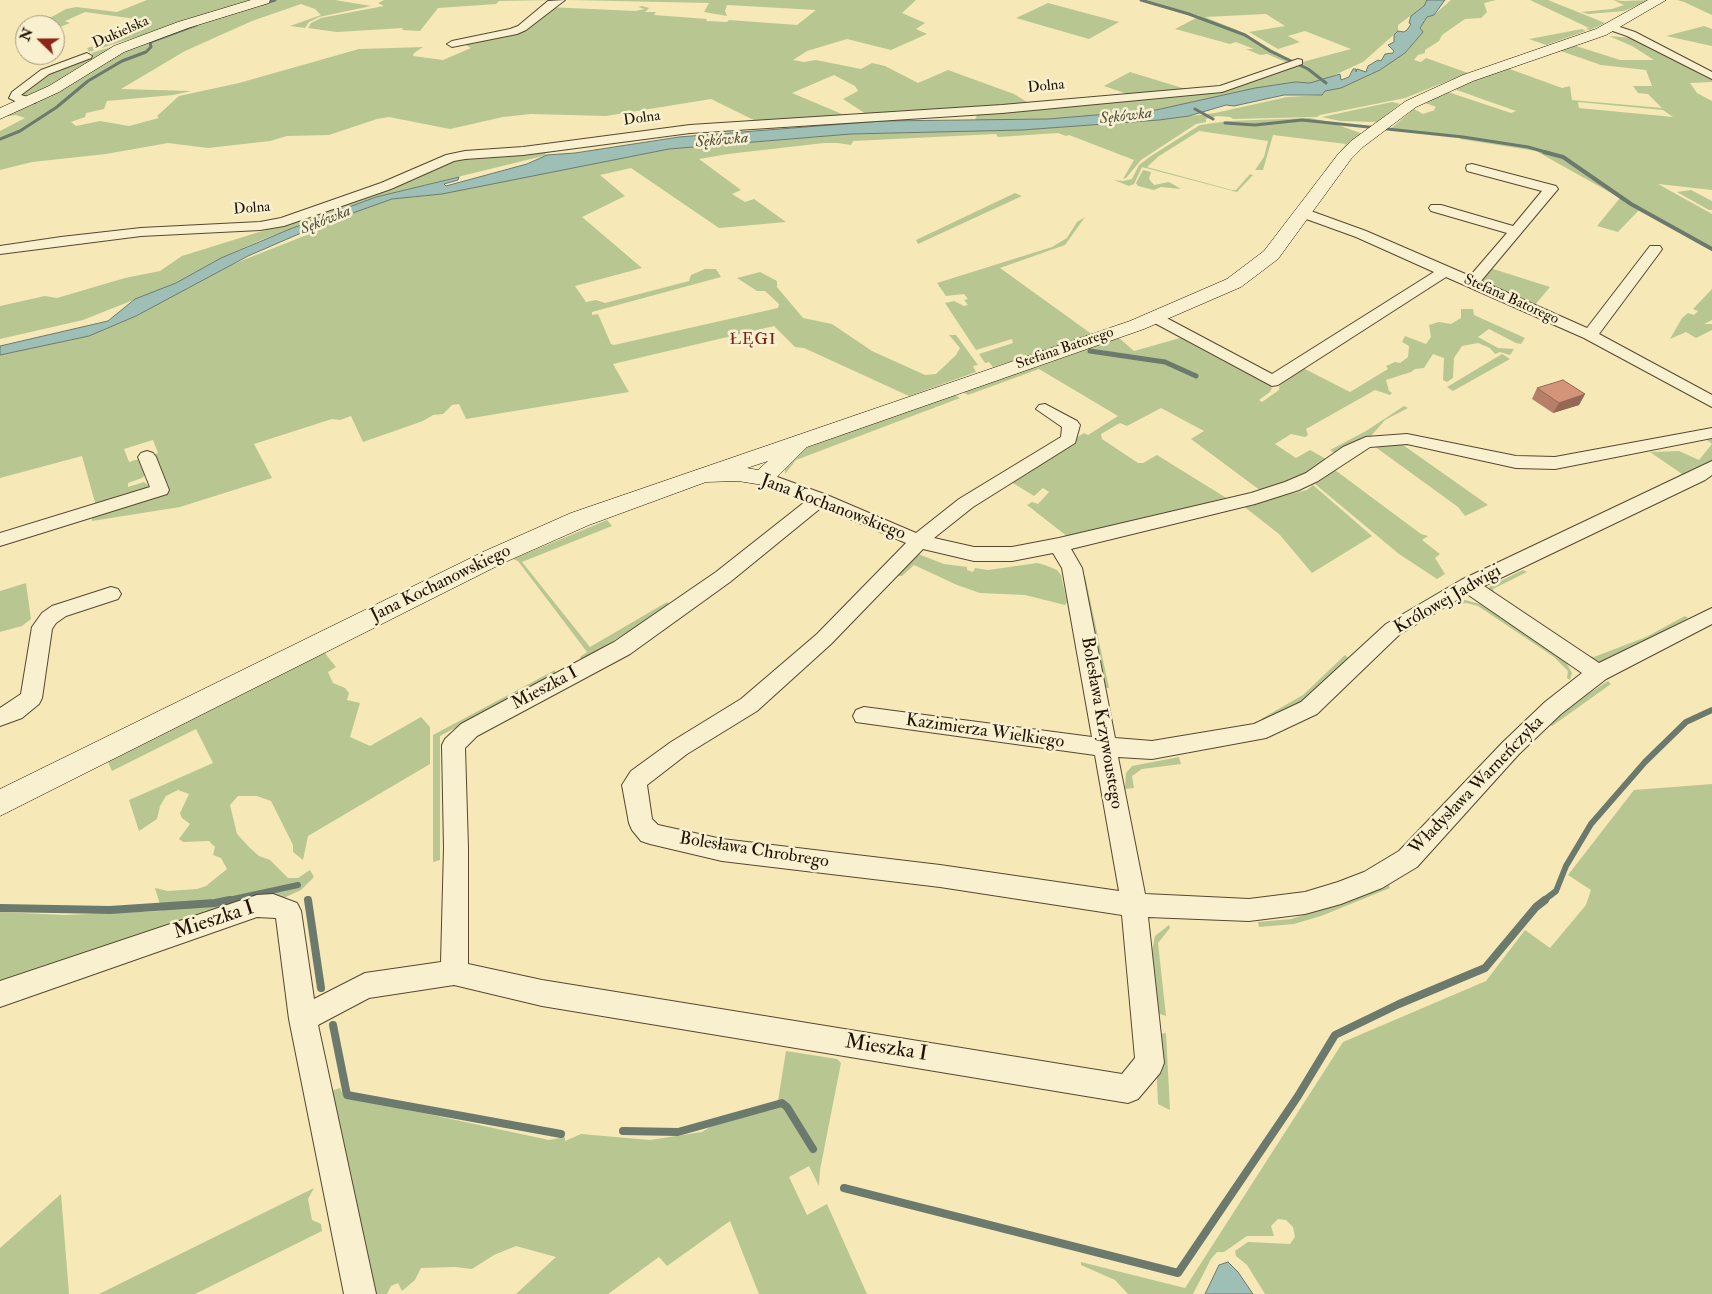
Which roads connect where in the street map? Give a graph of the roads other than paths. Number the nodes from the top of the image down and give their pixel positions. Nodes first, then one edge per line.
1 (264, 0) edge
2 (560, 0) edge
3 (1660, 0) edge
4 (1611, 27) junction
5 (452, 44) dead end
6 (87, 56) dead end
7 (1298, 62) dead end
8 (1712, 76) edge
9 (31, 101) junction
10 (0, 114) edge
11 (1472, 168) dead end
12 (1436, 208) dead end
13 (1303, 214) junction
14 (1515, 231) junction
15 (1655, 249) dead end
16 (0, 250) edge
17 (1445, 271) junction
18 (1472, 283) junction
19 (1154, 317) junction
20 (1590, 335) junction
21 (1712, 402) edge
22 (1045, 409) dead end
23 (1712, 433) edge
24 (147, 457) dead end
25 (751, 471) junction
26 (1708, 476) edge
27 (820, 499) junction
28 (0, 540) edge
29 (918, 541) junction
30 (1059, 545) junction
31 (1468, 585) junction
32 (111, 594) dead end
33 (1712, 615) edge
34 (1598, 673) junction
35 (864, 716) dead end
36 (0, 717) edge
37 (1106, 748) junction
38 (0, 803) edge
39 (1134, 905) junction
40 (454, 973) junction
41 (0, 994) edge
42 (303, 1019) junction
43 (360, 1294) edge

1 - 9 street, Dukielska
2 - 5 street
3 - 4 street
4 - 8 street
4 - 13 street, Stefana Batorego
6 - 9 street
7 - 16 street, Dolna
9 - 10 street, Dukielska
11 - 14 street
12 - 14 street
13 - 17 street, Stefana Batorego
13 - 19 street, Stefana Batorego
14 - 18 street
15 - 20 street
17 - 18 street, Stefana Batorego
17 - 19 street
18 - 20 street, Stefana Batorego
19 - 25 street, Stefana Batorego
20 - 21 street, Stefana Batorego
22 - 29 street
23 - 30 street, Jana Kochanowskiego
24 - 28 street
25 - 27 street, Jana Kochanowskiego
25 - 38 street, Jana Kochanowskiego
26 - 31 street, Królowej Jadwigi
27 - 29 street, Jana Kochanowskiego
27 - 40 street, Mieszka I
29 - 30 street, Jana Kochanowskiego
29 - 39 street, Bolesława Chrobrego
30 - 37 street, Bolesława Krzywoustego
31 - 34 street
31 - 37 street, Królowej Jadwigi
32 - 36 street
33 - 34 street, Władysława Warneńczyka
34 - 39 street, Władysława Warneńczyka
35 - 37 street, Kazimierza Wielkiego
37 - 39 street, Bolesława Krzywoustego
39 - 40 street, Mieszka I
40 - 42 street, Mieszka I
41 - 42 street, Mieszka I
42 - 43 street

